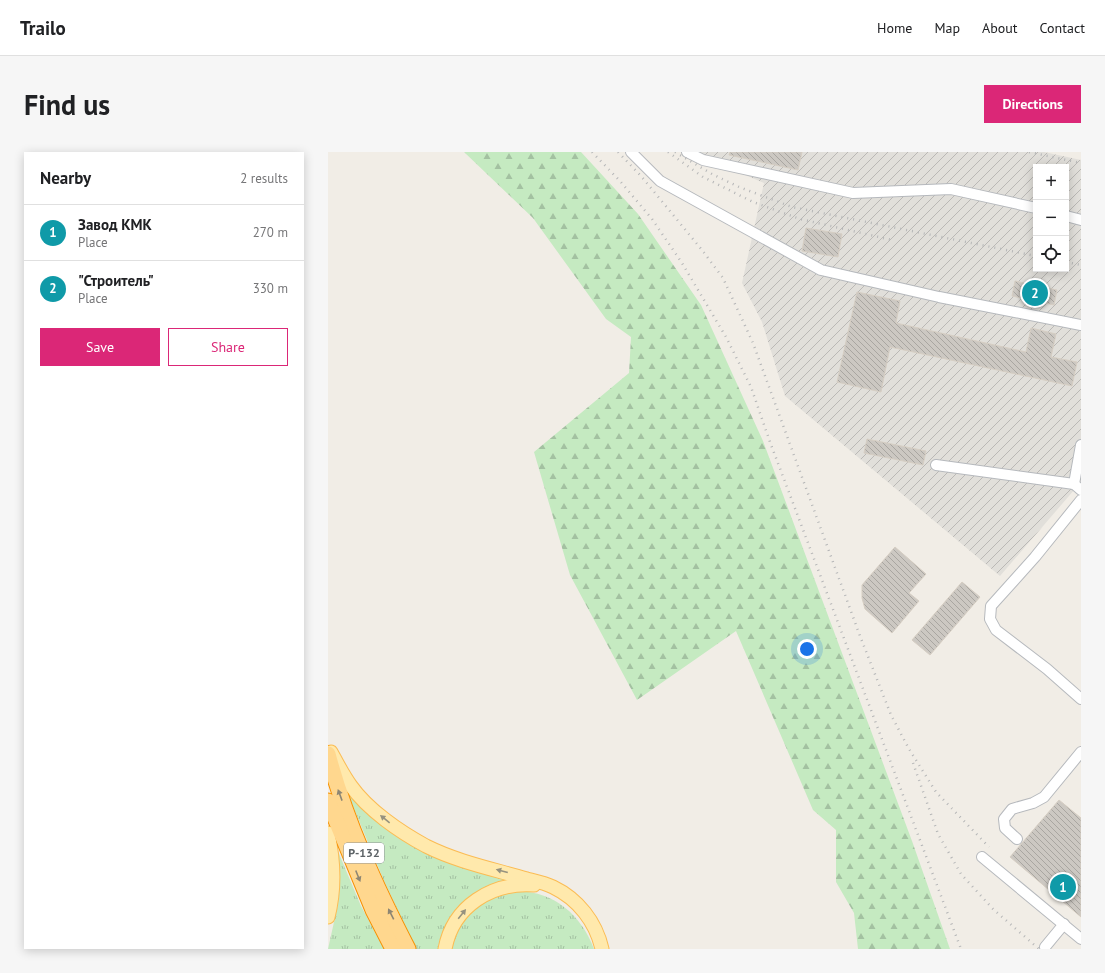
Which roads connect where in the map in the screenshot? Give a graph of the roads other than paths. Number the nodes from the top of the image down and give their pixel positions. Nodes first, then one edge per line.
1 (631, 152) edge
2 (686, 152) edge
3 (1033, 207) edge
4 (1069, 217) edge
5 (1081, 220) edge
6 (1081, 325) edge
7 (1081, 445) edge
8 (936, 465) dead end
9 (1077, 487) edge
10 (1081, 500) edge
11 (1081, 699) edge
12 (328, 747) edge
13 (1081, 752) edge
14 (328, 754) edge
15 (328, 800) edge
16 (328, 833) edge
17 (1017, 839) dead end
18 (982, 857) dead end
19 (553, 887) junction
20 (328, 917) edge
21 (1064, 924) junction
22 (1081, 939) edge
23 (1045, 947) dead end
24 (392, 949) edge
25 (408, 949) edge
26 (445, 949) edge
27 (602, 949) edge

1 - 6 street
2 - 3 street
4 - 5 street
7 - 9 street
8 - 9 street
10 - 11 street
19 -> 12 main road
13 - 17 street
25 -> 14 highway, Р-132
15 -> 24 highway, Р-132
16 - 20 main road
18 - 21 street
26 -> 19 main road
19 - 27 main road
21 - 22 street
21 - 23 street

